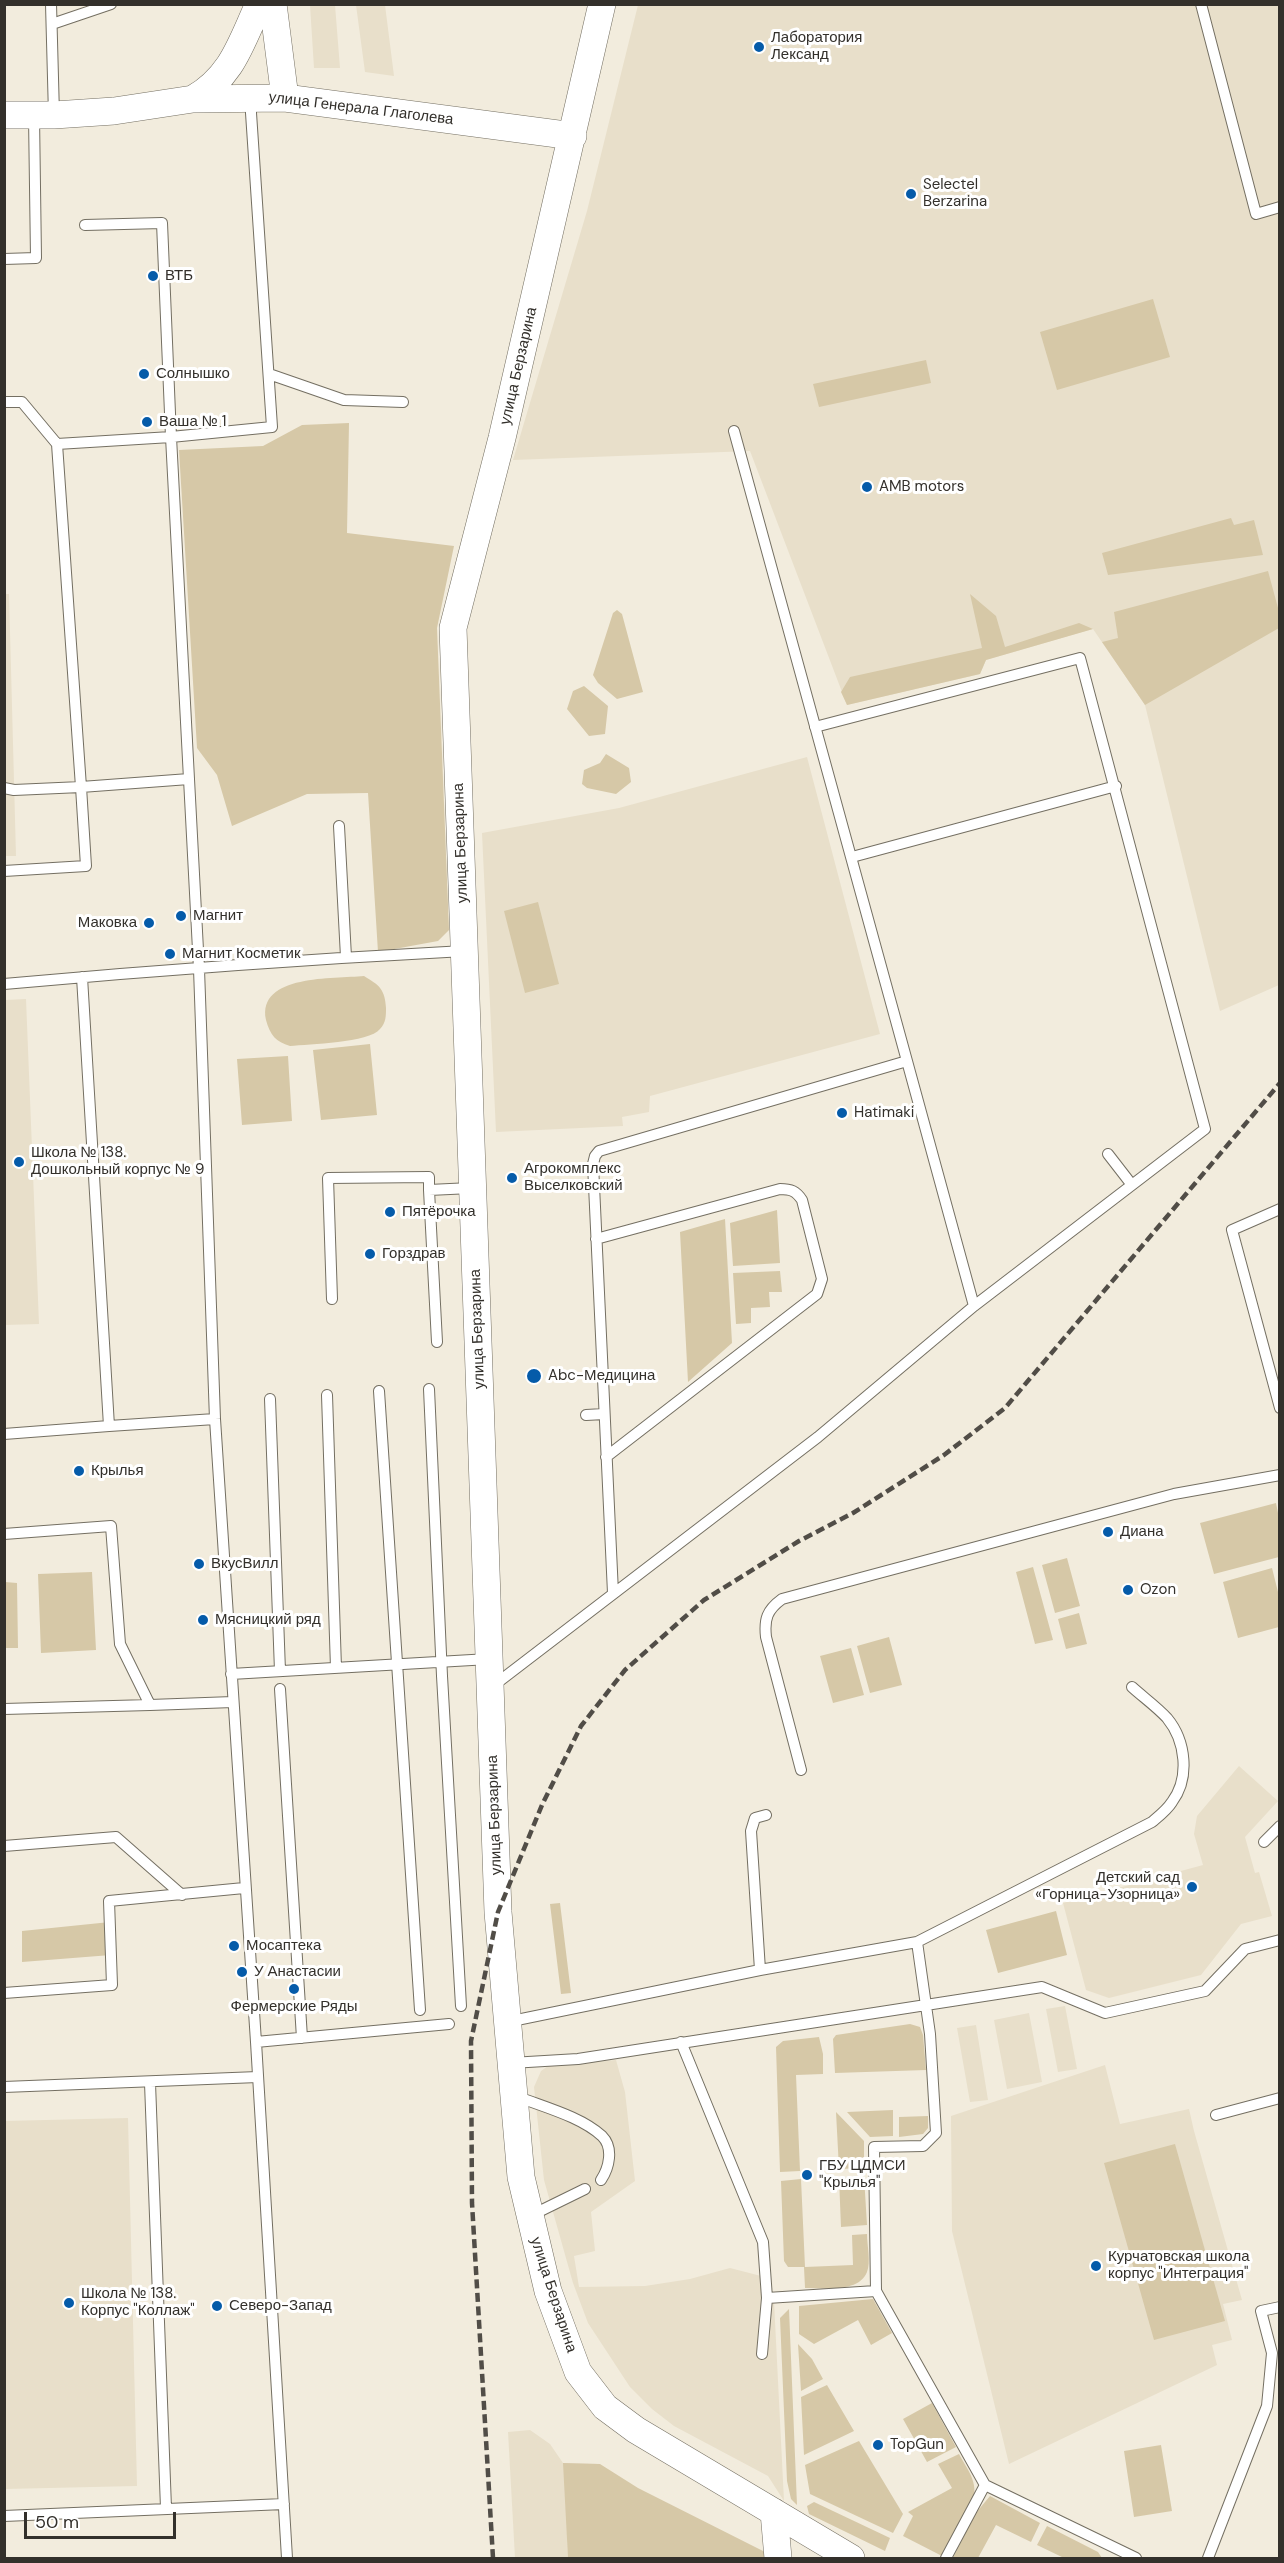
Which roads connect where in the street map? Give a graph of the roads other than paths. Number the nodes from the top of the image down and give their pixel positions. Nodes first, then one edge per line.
1 (51, 4) edge
2 (111, 4) edge
3 (259, 4) edge
4 (273, 4) edge
5 (602, 4) edge
6 (1201, 4) edge
7 (52, 24) junction
8 (250, 97) junction
9 (285, 98) junction
10 (193, 99) junction
11 (4, 115) edge
12 (44, 115) junction
13 (573, 136) junction
14 (1280, 207) edge
15 (85, 225) dead end
16 (4, 259) edge
17 (269, 374) junction
18 (4, 402) edge
19 (403, 402) dead end
20 (734, 431) dead end
21 (171, 437) junction
22 (57, 444) junction
23 (815, 727) junction
24 (189, 779) junction
25 (1116, 786) junction
26 (81, 787) junction
27 (4, 788) edge
28 (339, 826) dead end
29 (852, 857) junction
30 (4, 871) edge
31 (464, 951) junction
32 (346, 957) junction
33 (199, 969) junction
34 (82, 977) junction
35 (4, 984) edge
36 (907, 1061) junction
37 (1108, 1154) dead end
38 (1132, 1185) junction
39 (473, 1188) junction
40 (429, 1190) junction
41 (1280, 1209) edge
42 (596, 1239) junction
43 (332, 1299) dead end
44 (974, 1306) junction
45 (437, 1342) dead end
46 (429, 1389) dead end
47 (379, 1391) dead end
48 (327, 1395) dead end
49 (270, 1399) dead end
50 (1280, 1408) edge
51 (604, 1414) junction
52 (586, 1415) dead end
53 (215, 1419) junction
54 (109, 1426) junction
55 (4, 1434) edge
56 (606, 1457) junction
57 (1280, 1475) edge
58 (4, 1534) edge
59 (613, 1593) junction
60 (489, 1659) junction
61 (441, 1662) junction
62 (397, 1665) junction
63 (336, 1668) junction
64 (280, 1671) junction
65 (231, 1674) junction
66 (1132, 1687) dead end
67 (490, 1688) junction
68 (280, 1689) dead end
69 (233, 1702) junction
70 (150, 1705) junction
71 (4, 1709) edge
72 (801, 1770) dead end
73 (766, 1815) dead end
74 (1280, 1826) edge
75 (1264, 1842) dead end
76 (4, 1845) edge
77 (244, 1888) junction
78 (182, 1895) junction
79 (1280, 1940) edge
80 (917, 1942) junction
81 (760, 1970) junction
82 (4, 1993) edge
83 (926, 2003) junction
84 (461, 2006) dead end
85 (420, 2010) dead end
86 (507, 2022) junction
87 (449, 2024) dead end
88 (302, 2038) junction
89 (256, 2042) junction
90 (681, 2042) junction
91 (510, 2063) junction
92 (258, 2077) junction
93 (150, 2083) junction
94 (4, 2086) edge
95 (513, 2095) junction
96 (1280, 2098) edge
97 (1216, 2115) dead end
98 (601, 2180) dead end
99 (585, 2189) dead end
100 (528, 2216) junction
101 (876, 2291) junction
102 (767, 2298) junction
103 (1280, 2307) edge
104 (762, 2354) dead end
105 (985, 2485) junction
106 (284, 2504) junction
107 (166, 2508) junction
108 (774, 2512) junction
109 (4, 2516) edge
110 (287, 2559) edge
111 (778, 2559) edge
112 (851, 2559) edge
113 (946, 2559) edge
114 (1136, 2559) edge
115 (1208, 2559) edge

1 - 7 lane
2 - 7 lane
3 - 10 street
4 - 9 street
5 - 13 street, улица Берзарина
6 - 14 lane
7 - 12 lane
8 - 9 street, улица Генерала Глаголева
8 - 10 street, улица Генерала Глаголева
8 - 17 lane
9 - 13 street, улица Генерала Глаголева
10 - 12 street, улица Генерала Глаголева
11 - 12 street, улица Генерала Глаголева
12 - 16 lane
13 - 31 street, улица Берзарина
15 - 21 lane
17 - 19 lane
17 - 21 lane
18 - 22 lane
20 - 23 lane
21 - 22 lane
21 - 24 lane
22 - 26 lane
23 - 25 lane
23 - 29 lane
24 - 26 lane
24 - 33 lane
25 - 29 lane
25 - 38 lane
26 - 27 lane
26 - 30 lane
28 - 32 lane
29 - 36 lane
31 - 32 lane
31 - 39 street, улица Берзарина
32 - 33 lane
33 - 34 lane
33 - 53 lane
34 - 35 lane
34 - 54 lane
36 - 42 lane
36 - 44 lane
37 - 38 lane
38 - 44 lane
39 - 40 lane
39 - 60 street, улица Берзарина
40 - 43 lane
40 - 45 lane
41 - 50 lane
42 - 51 lane
42 - 56 lane
44 - 59 lane
46 - 61 lane
47 - 62 lane
48 - 63 lane
49 - 64 lane
51 - 52 lane
51 - 56 lane
53 - 54 lane
53 - 65 lane
54 - 55 lane
56 - 59 lane
57 - 72 lane
58 - 70 lane
59 - 67 lane
60 - 61 lane
60 - 67 street, улица Берзарина
61 - 62 lane
61 - 84 lane
62 - 63 lane
62 - 85 lane
63 - 64 lane
64 - 65 lane
65 - 69 lane
66 - 80 lane
67 - 86 street, улица Берзарина
68 - 88 lane
69 - 70 lane
69 - 77 lane
70 - 71 lane
73 - 81 lane
74 - 75 lane
76 - 78 lane
77 - 78 lane
77 - 89 lane
78 - 82 lane
79 - 83 lane
80 - 81 lane
80 - 83 lane
81 - 86 lane
83 - 90 lane
83 - 101 lane
86 - 91 street, улица Берзарина
87 - 88 lane
88 - 89 lane
89 - 92 lane
90 - 91 lane
90 - 102 lane
91 - 95 street, улица Берзарина
92 - 93 lane
92 - 106 lane
93 - 94 lane
93 - 107 lane
95 - 98 lane
95 - 100 street, улица Берзарина
96 - 97 lane
99 - 100 lane
100 - 108 street, улица Берзарина
101 - 102 lane
101 - 105 lane
102 - 104 lane
103 - 115 lane
105 - 113 lane
105 - 114 lane
106 - 107 lane
106 - 110 lane
107 - 109 lane
108 - 111 street
108 - 112 street, улица Берзарина

